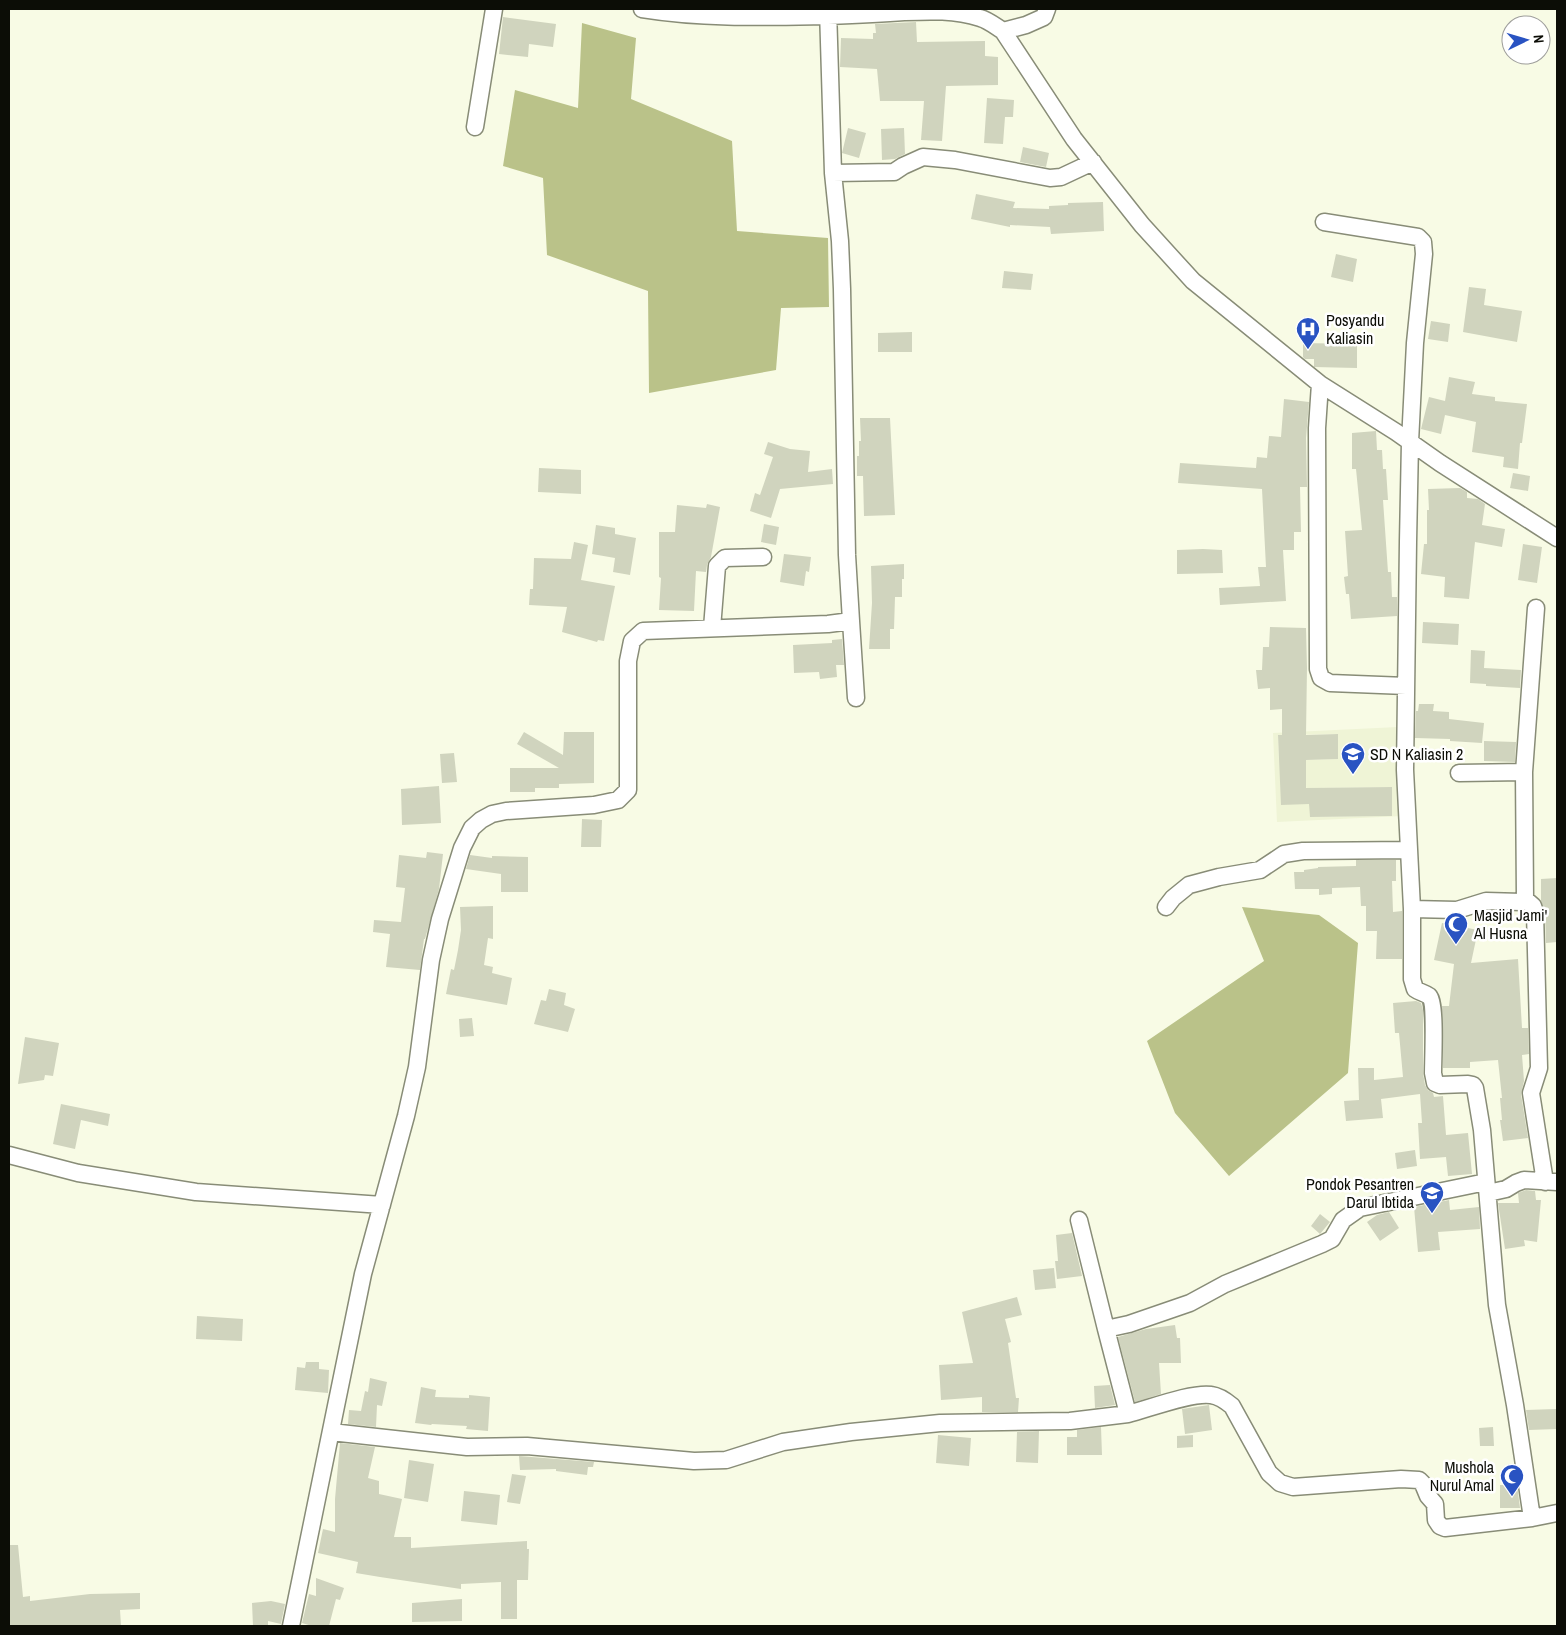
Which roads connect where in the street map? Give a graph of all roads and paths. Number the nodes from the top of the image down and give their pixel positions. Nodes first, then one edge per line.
1 (494, 9) edge
2 (642, 9) edge
3 (1047, 9) edge
4 (829, 12) edge
5 (1003, 31) junction
6 (475, 127) dead end
7 (1093, 162) junction
8 (833, 173) junction
9 (1324, 222) dead end
10 (1320, 384) junction
11 (1410, 442) junction
12 (1557, 538) edge
13 (763, 557) dead end
14 (1536, 608) dead end
15 (851, 621) junction
16 (712, 628) junction
17 (1406, 686) junction
18 (856, 698) dead end
19 (1459, 772) dead end
20 (1524, 772) junction
21 (1408, 850) junction
22 (1525, 899) junction
23 (1166, 907) dead end
24 (1412, 909) junction
25 (9, 1155) edge
26 (1551, 1182) edge
27 (1487, 1188) junction
28 (382, 1205) junction
29 (1079, 1220) dead end
30 (1106, 1330) junction
31 (1128, 1414) junction
32 (330, 1432) junction
33 (1557, 1513) edge
34 (1532, 1518) junction
35 (291, 1626) edge

1 - 6 street
2 - 4 street
3 - 5 street
4 - 5 street
4 - 8 street
5 - 7 street
7 - 8 street
7 - 10 street
8 - 15 street
9 - 11 street
10 - 11 street
10 - 17 street
11 - 12 street
11 - 17 street
13 - 16 street
14 - 20 street
15 - 16 street
15 - 18 street
16 - 28 street
17 - 21 street
19 - 20 street
20 - 22 street
21 - 23 street
21 - 24 street
22 - 24 street
22 - 26 street
24 - 27 street
25 - 28 street
26 - 27 street
27 - 30 street
27 - 34 street
28 - 32 street
29 - 30 street
30 - 31 street
31 - 32 street
31 - 34 street
32 - 35 street
33 - 34 street

